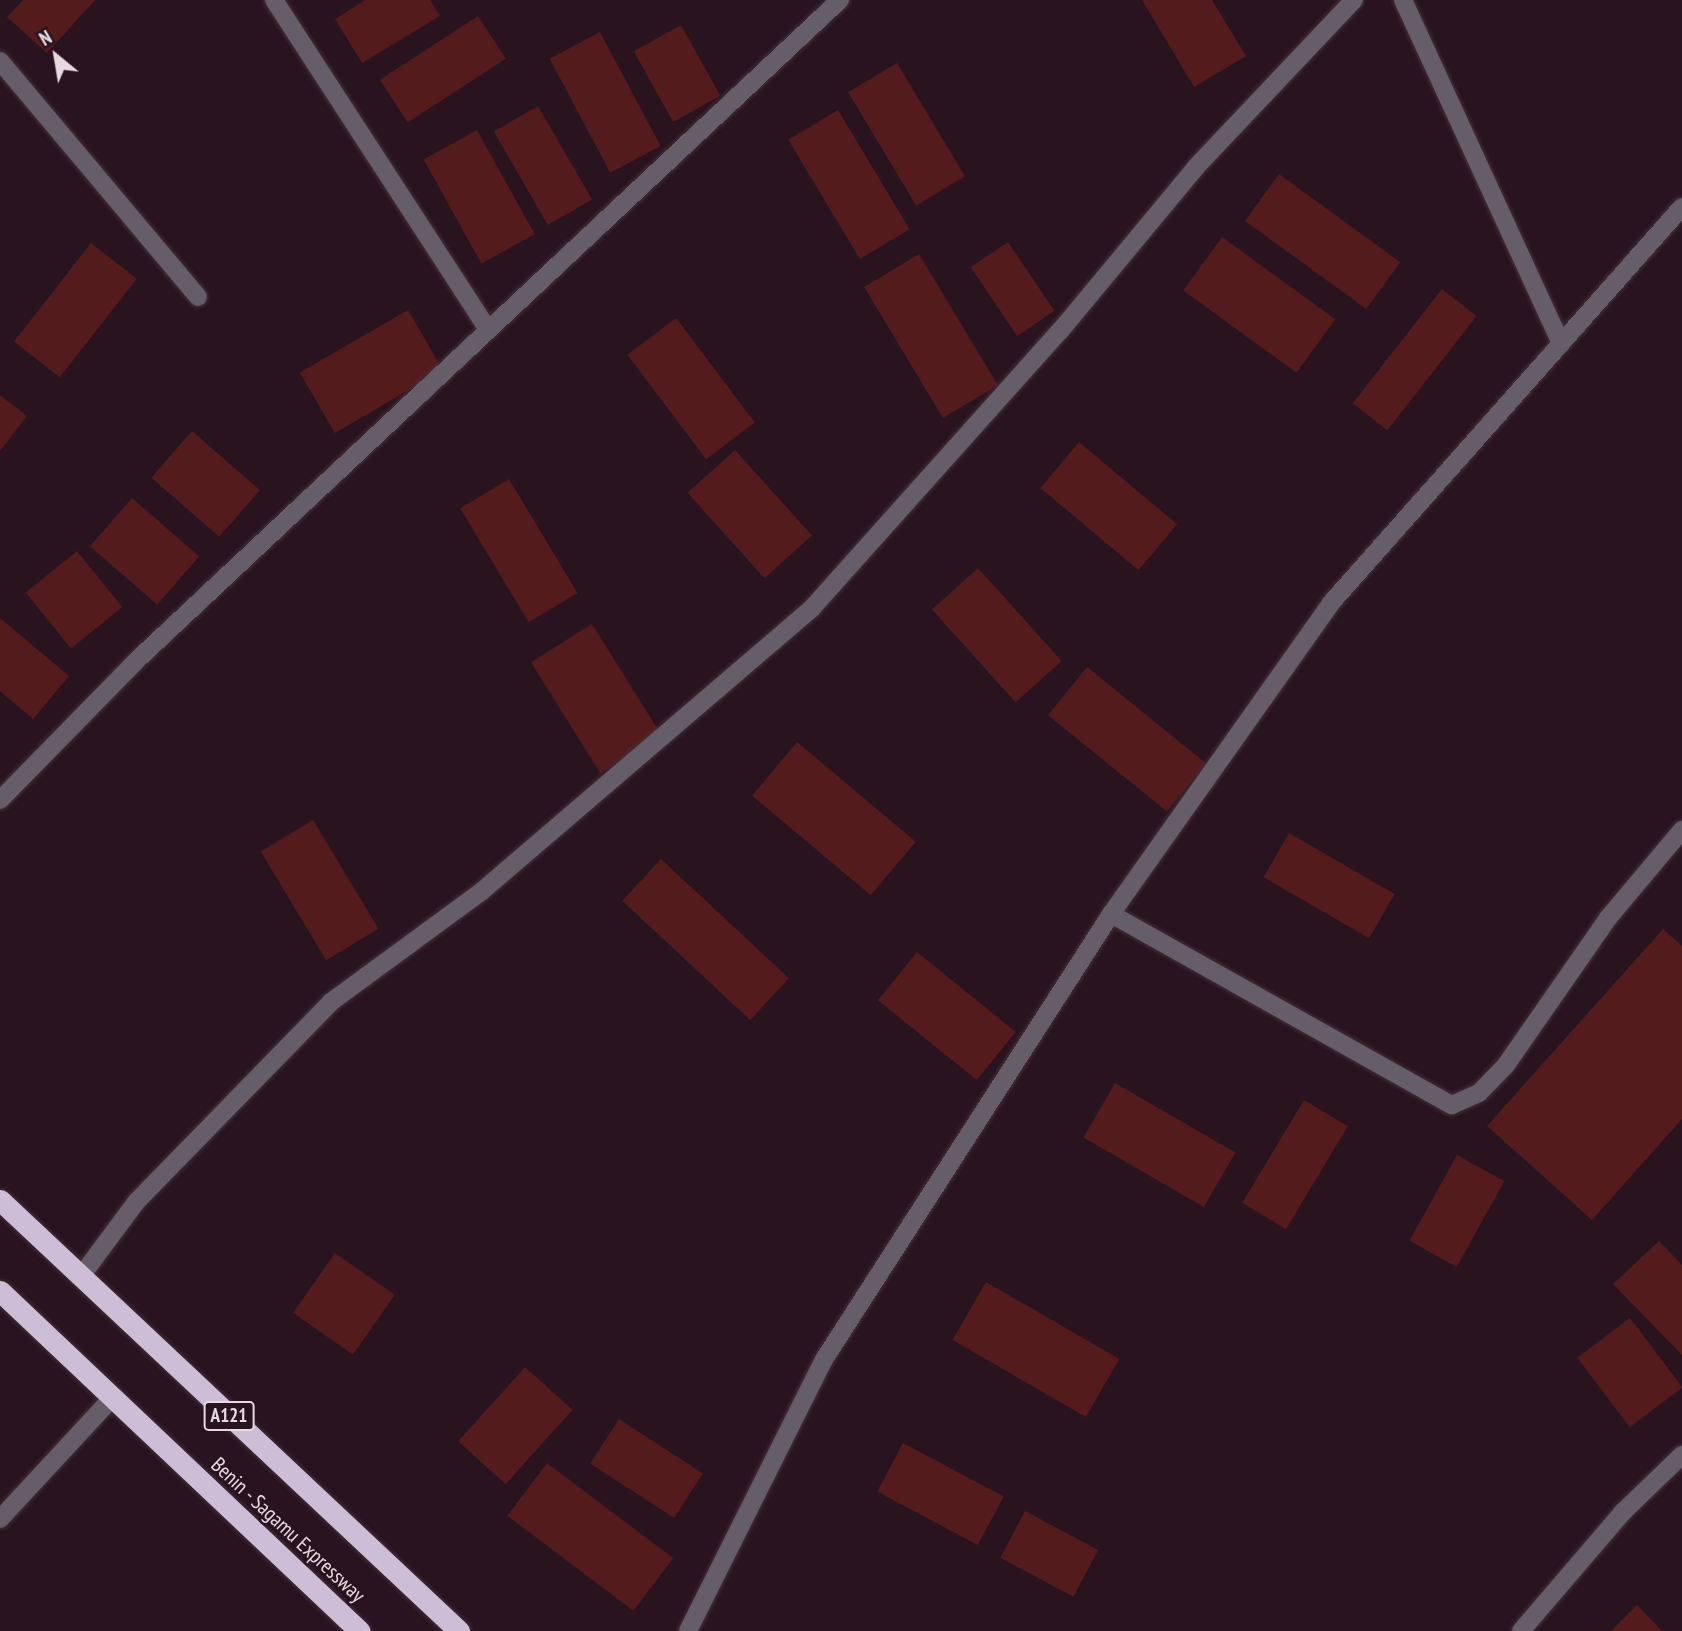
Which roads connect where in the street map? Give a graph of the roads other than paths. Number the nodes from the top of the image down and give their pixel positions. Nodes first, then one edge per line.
1 (274, 0) edge
2 (840, 0) edge
3 (1354, 0) edge
4 (1403, 0) edge
5 (0, 61) edge
6 (1682, 207) edge
7 (198, 297) dead end
8 (488, 330) junction
9 (1562, 343) junction
10 (0, 800) edge
11 (1682, 830) edge
12 (1111, 914) junction
13 (0, 1199) edge
14 (82, 1275) junction
15 (0, 1291) edge
16 (113, 1397) junction
17 (1682, 1455) edge
18 (0, 1519) edge
19 (360, 1631) edge
20 (459, 1631) edge
21 (688, 1631) edge
22 (1521, 1631) edge

1 - 8 street
2 - 8 street
3 - 14 street
4 - 9 street
5 - 7 street
6 - 9 street
8 - 10 street
9 - 12 street
11 - 12 street
12 - 21 street
13 - 14 highway, A121
14 - 20 highway, A121
15 - 16 highway, Benin - Sagamu Expressway
16 - 18 street
16 - 19 highway, Benin - Sagamu Expressway
17 - 22 street

